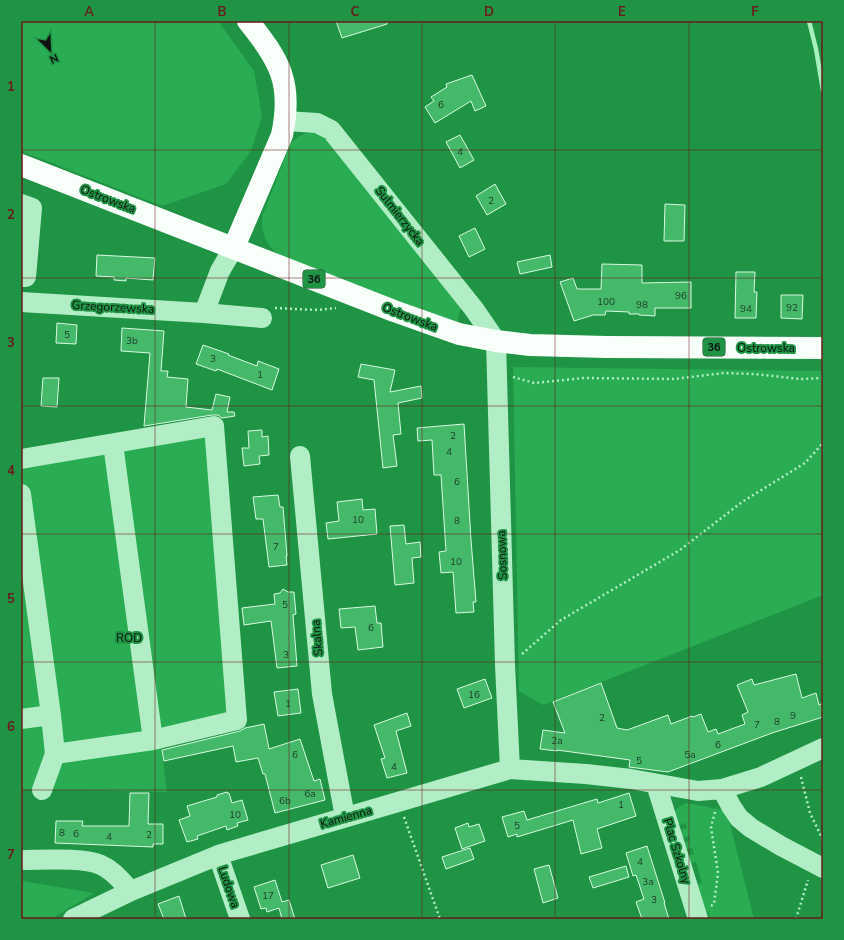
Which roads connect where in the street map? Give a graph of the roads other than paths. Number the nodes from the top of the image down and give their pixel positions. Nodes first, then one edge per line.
1 (248, 21) edge
2 (285, 121) junction
3 (21, 165) edge
4 (21, 204) edge
5 (234, 247) junction
6 (21, 277) edge
7 (21, 302) edge
8 (204, 313) junction
9 (262, 318) road end
10 (496, 342) junction
11 (823, 348) edge
12 (113, 444) junction
13 (300, 456) dead end
14 (21, 459) edge
15 (21, 494) edge
16 (51, 716) junction
17 (21, 719) edge
18 (153, 740) junction
19 (823, 748) edge
20 (55, 754) junction
21 (510, 769) junction
22 (656, 784) junction
23 (42, 790) dead end
24 (719, 797) junction
25 (345, 817) junction
26 (218, 855) junction
27 (21, 860) edge
28 (823, 868) edge
29 (131, 891) junction
30 (704, 913) edge
31 (73, 919) edge
32 (240, 919) edge

1 - 2 main road
2 - 5 main road
2 - 10 street, Sulmierzycka
3 - 5 main road, Ostrowska / 36
4 - 6 street
5 - 8 street
5 - 10 main road, Ostrowska / 36
7 - 8 street, Grzegorzewska
8 - 9 street, Grzegorzewska
10 - 11 main road, Ostrowska / 36
10 - 21 street, Sosnowa
12 - 14 street
12 - 18 street
12 - 18 street
13 - 25 street, Skalna
15 - 16 street
16 - 17 street
16 - 20 street
18 - 20 street
19 - 24 street, Kamienna
20 - 23 street
21 - 22 street, Kamienna
21 - 25 street, Kamienna
22 - 24 street, Kamienna
22 - 30 street, Plac Szkolny
24 - 28 street
25 - 26 street, Kamienna
26 - 29 street, Kamienna
26 - 32 street, Ludowa
27 - 29 street
29 - 31 street, Kamienna

